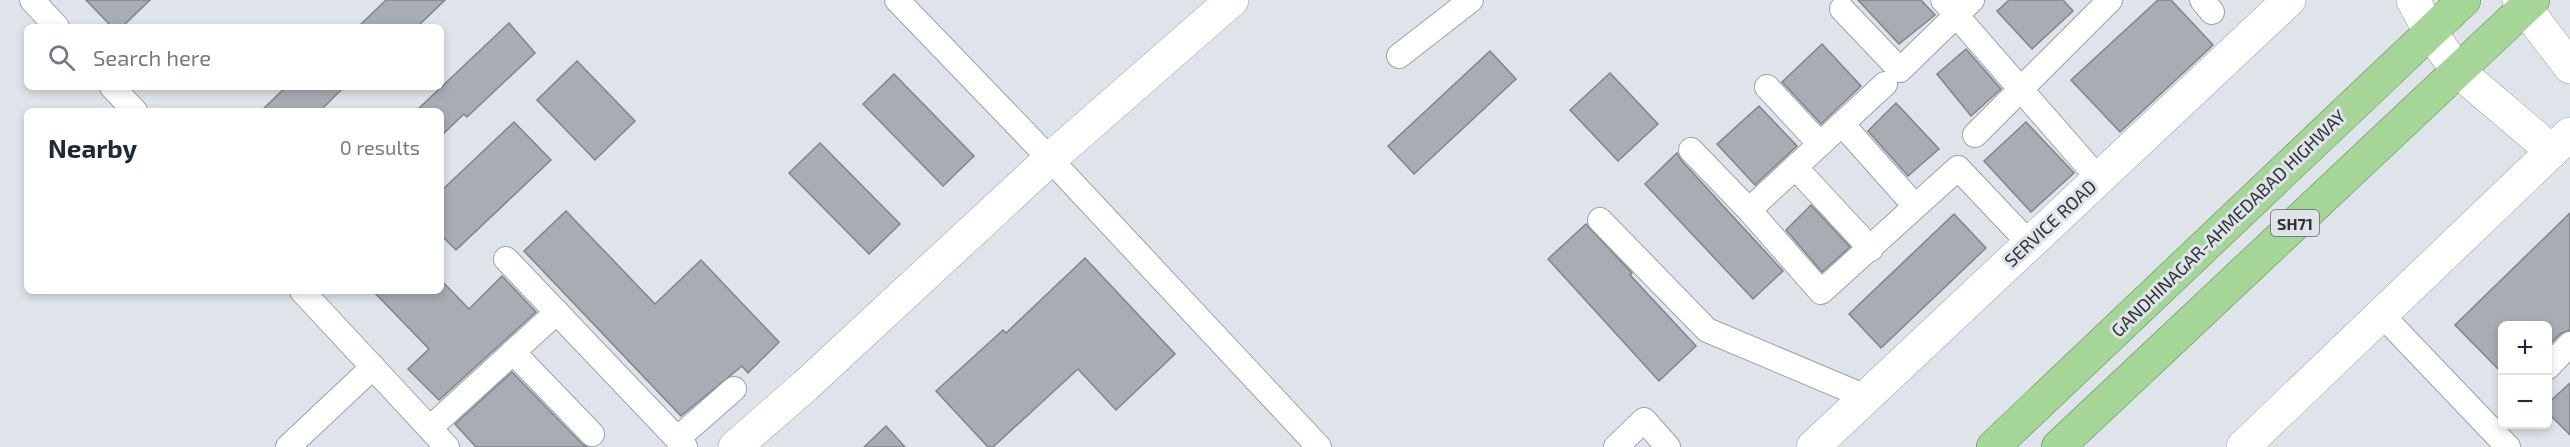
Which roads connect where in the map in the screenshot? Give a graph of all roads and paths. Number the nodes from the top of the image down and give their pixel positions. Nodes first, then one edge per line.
1 (32, 0) edge
2 (897, 0) edge
3 (1232, 0) edge
4 (1471, 0) edge
5 (2289, 0) edge
6 (2413, 0) edge
7 (2464, 0) edge
8 (2525, 3) edge
9 (2098, 4) edge
10 (1958, 5) edge
11 (1444, 9) edge
12 (1842, 9) dead end
13 (54, 24) edge
14 (2430, 32) junction
15 (1399, 56) dead end
16 (2570, 67) edge
17 (2458, 71) junction
18 (1885, 84) dead end
19 (1767, 87) dead end
20 (2021, 89) junction
21 (115, 90) edge
22 (132, 108) edge
23 (1842, 124) junction
24 (1975, 135) dead end
25 (1820, 144) junction
26 (2564, 149) edge
27 (1691, 150) dead end
28 (1050, 159) junction
29 (1795, 167) junction
30 (2098, 178) junction
31 (1915, 206) junction
32 (1749, 210) junction
33 (1600, 220) dead end
34 (2029, 243) junction
35 (1871, 249) junction
36 (506, 259) dead end
37 (305, 294) edge
38 (557, 312) junction
39 (2381, 314) junction
40 (2570, 344) edge
41 (513, 352) junction
42 (2552, 363) edge
43 (373, 367) junction
44 (734, 389) dead end
45 (1866, 397) junction
46 (2496, 420) edge
47 (430, 428) junction
48 (592, 434) dead end
49 (681, 443) edge
50 (288, 447) edge
51 (447, 447) edge
52 (735, 447) edge
53 (1319, 447) edge
54 (1616, 447) edge
55 (1668, 447) edge
56 (1813, 447) edge
57 (1993, 447) edge
58 (2058, 447) edge
59 (2243, 447) edge
60 (2508, 447) edge

1 - 13 street
2 - 28 street
3 - 28 street
4 - 11 street
5 - 30 street, SERVICE ROAD
6 - 14 street
7 - 14 main road, GANDHINAGAR-AHMEDABAD HIGHWAY / SH71
8 - 16 street
8 - 17 main road, SH71
9 - 20 street
10 - 12 street
10 - 20 street
11 - 15 street
14 - 17 street
14 - 57 main road, GANDHINAGAR-AHMEDABAD HIGHWAY / SH71
17 - 26 street
17 - 58 main road, SH71
18 - 23 street
19 - 25 street
20 - 24 street
20 - 30 street
21 - 22 street
23 - 25 street
23 - 31 street
25 - 29 street
26 - 39 street
27 - 32 street
28 - 52 street
28 - 53 street
29 - 32 street
29 - 35 street
30 - 34 street, SERVICE ROAD
31 - 34 street
31 - 35 street
32 - 35 street
33 - 45 street
34 - 45 street, SERVICE ROAD
36 - 38 street
37 - 43 street
38 - 41 street
38 - 49 street
39 - 46 street
39 - 59 street
40 - 42 street
41 - 47 street
41 - 48 street
43 - 47 street
43 - 50 street
44 - 49 street
45 - 56 street, SERVICE ROAD
46 - 60 street
47 - 51 street
54 - 55 street

